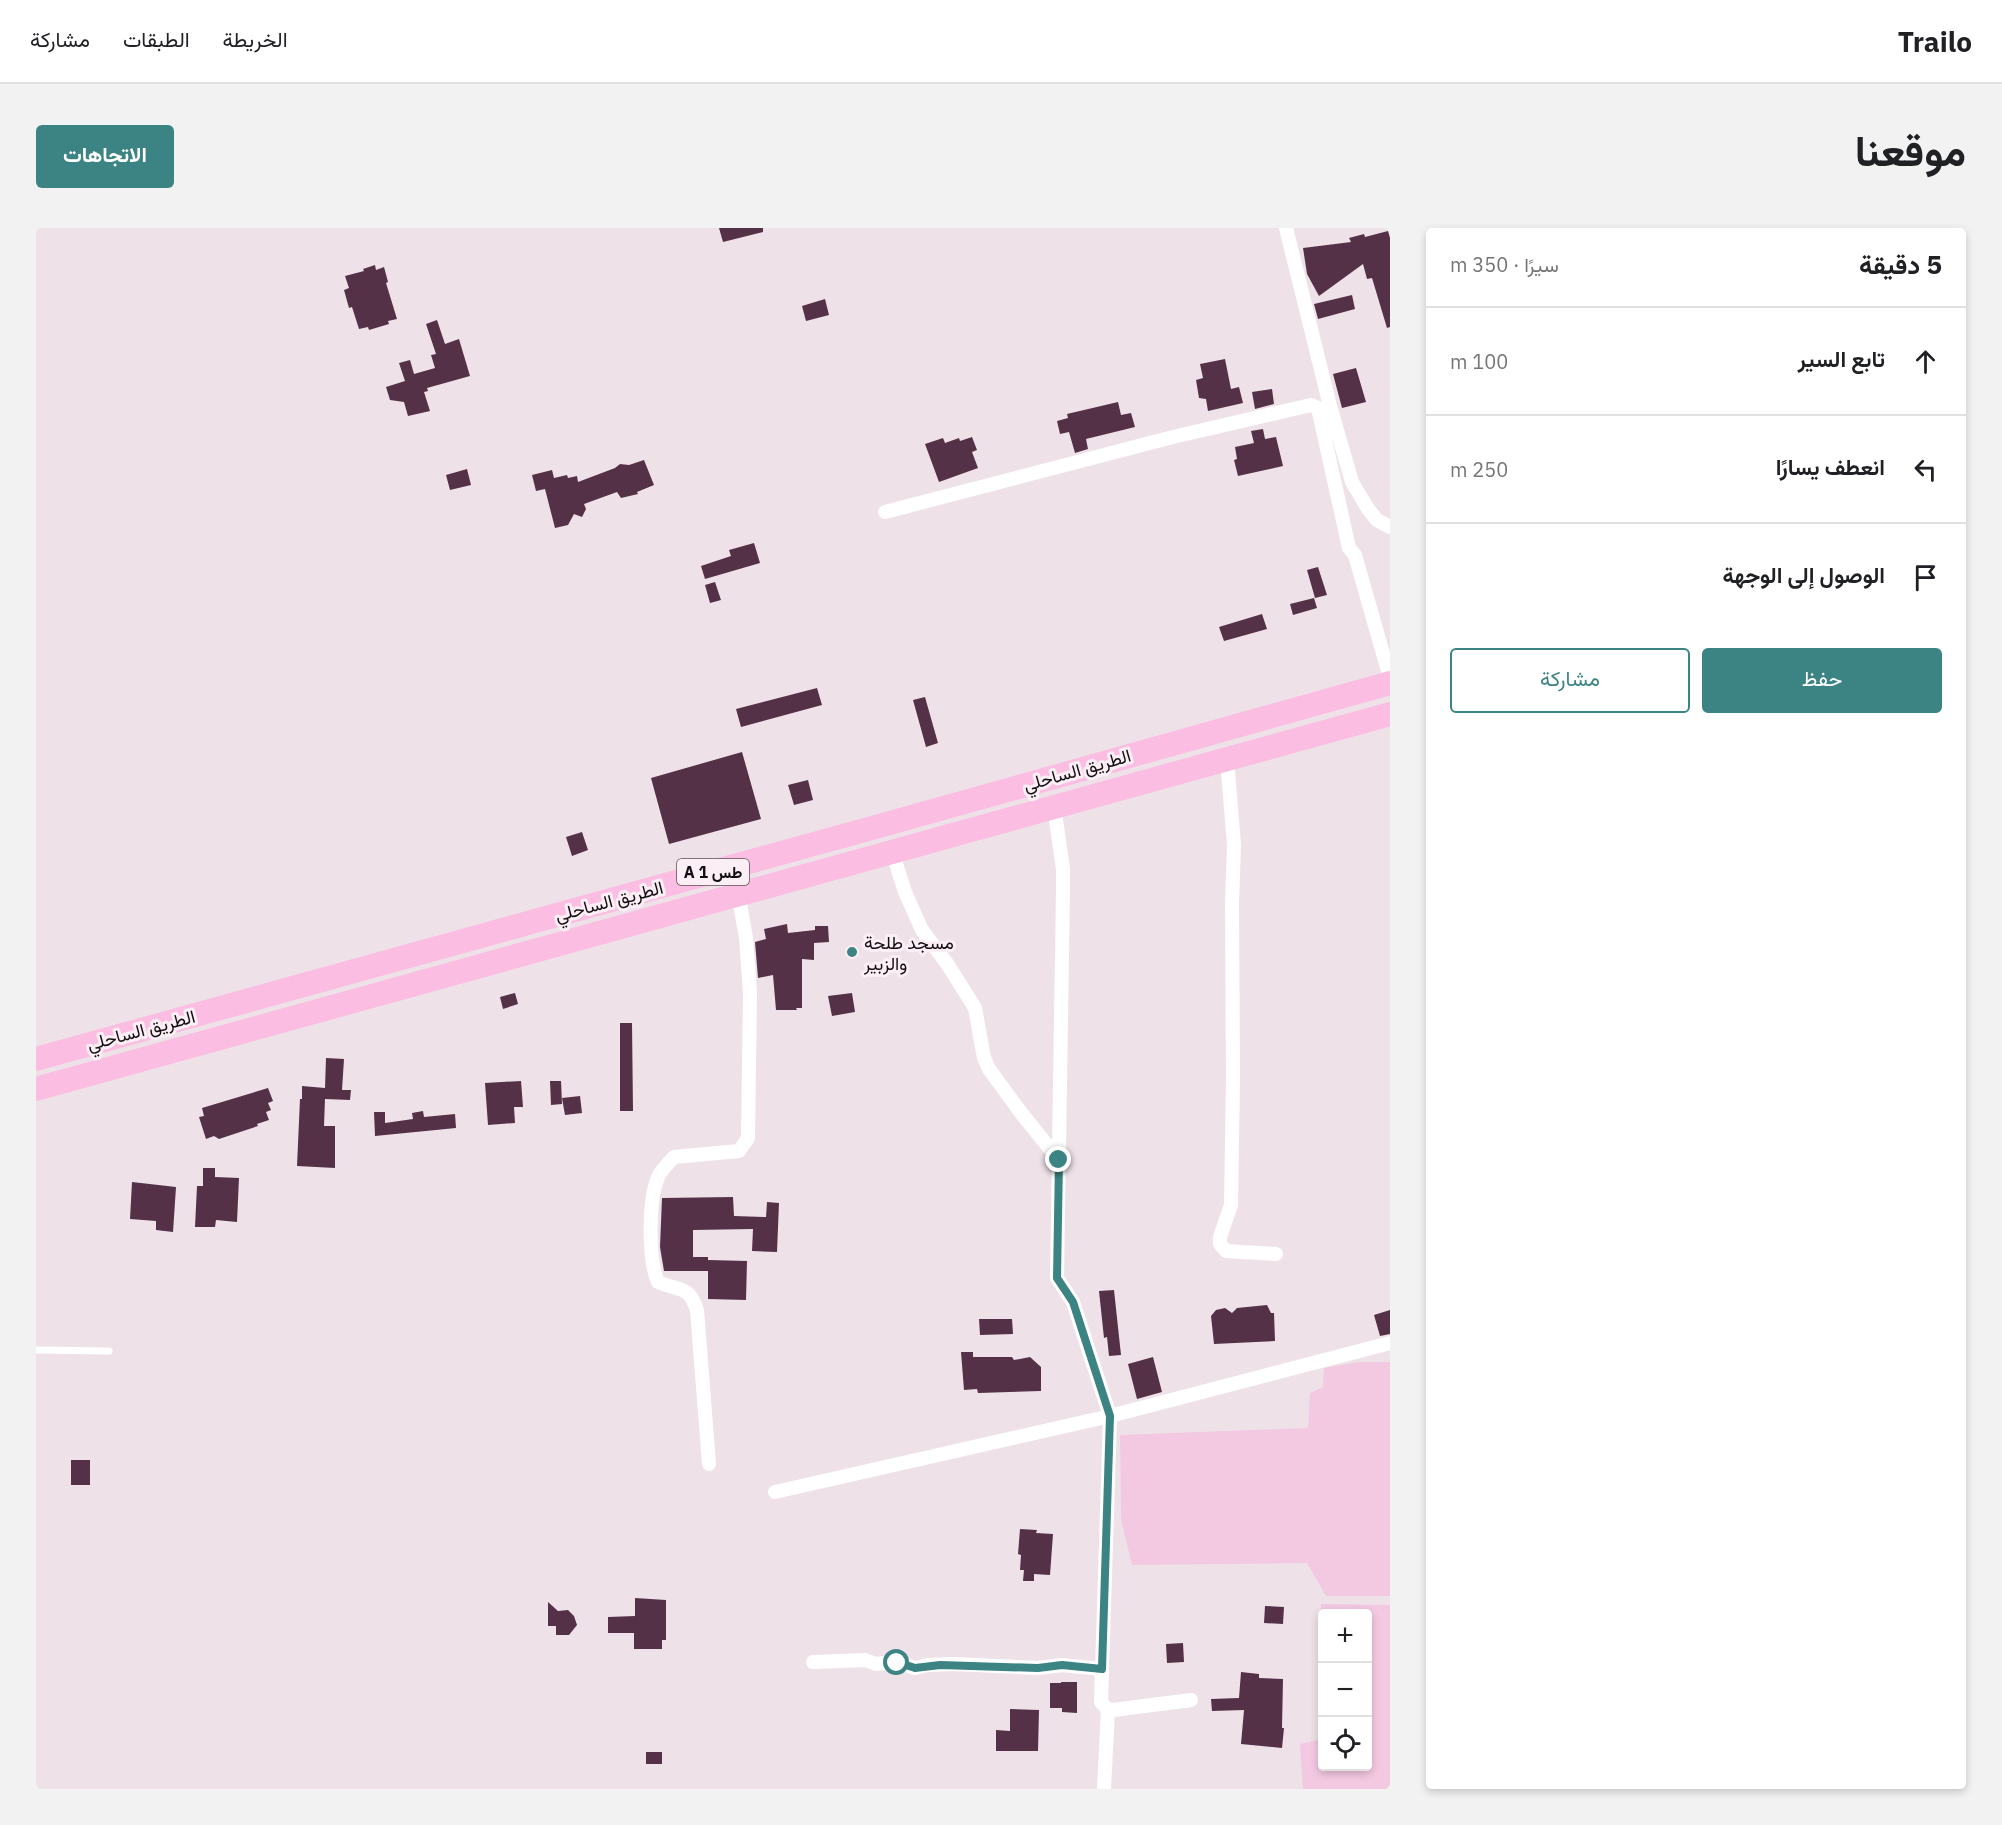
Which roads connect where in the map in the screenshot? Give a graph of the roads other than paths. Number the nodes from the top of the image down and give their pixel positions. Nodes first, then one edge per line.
1 (1286, 228) edge
2 (885, 512) dead end
3 (1390, 527) edge
4 (1390, 680) edge
5 (1390, 714) edge
6 (1227, 759) junction
7 (1054, 806) junction
8 (892, 851) junction
9 (738, 893) junction
10 (36, 1059) edge
11 (36, 1089) edge
12 (1059, 1160) junction
13 (1276, 1254) dead end
14 (1390, 1343) edge
15 (36, 1350) edge
16 (109, 1351) dead end
17 (1110, 1416) junction
18 (709, 1464) dead end
19 (775, 1492) dead end
20 (813, 1662) dead end
21 (1102, 1669) junction
22 (1191, 1700) dead end
23 (1108, 1709) junction
24 (1104, 1789) edge

1 - 3 street
2 - 4 street
4 - 10 highway, الطريق الساحلي / A 1 طس
5 - 6 highway, الطريق الساحلي / A 1 طس
6 - 7 highway, الطريق الساحلي / A 1 طس
6 - 13 street
7 - 8 highway, الطريق الساحلي / A 1 طس
7 - 12 street
8 - 9 highway, الطريق الساحلي / A 1 طس
8 - 12 street
9 - 11 highway, الطريق الساحلي / A 1 طس
9 - 18 street
12 - 17 street
14 - 17 street
15 - 16 lane
17 - 19 street
17 - 21 street
20 - 21 street
21 - 23 street
22 - 23 street
23 - 24 street

